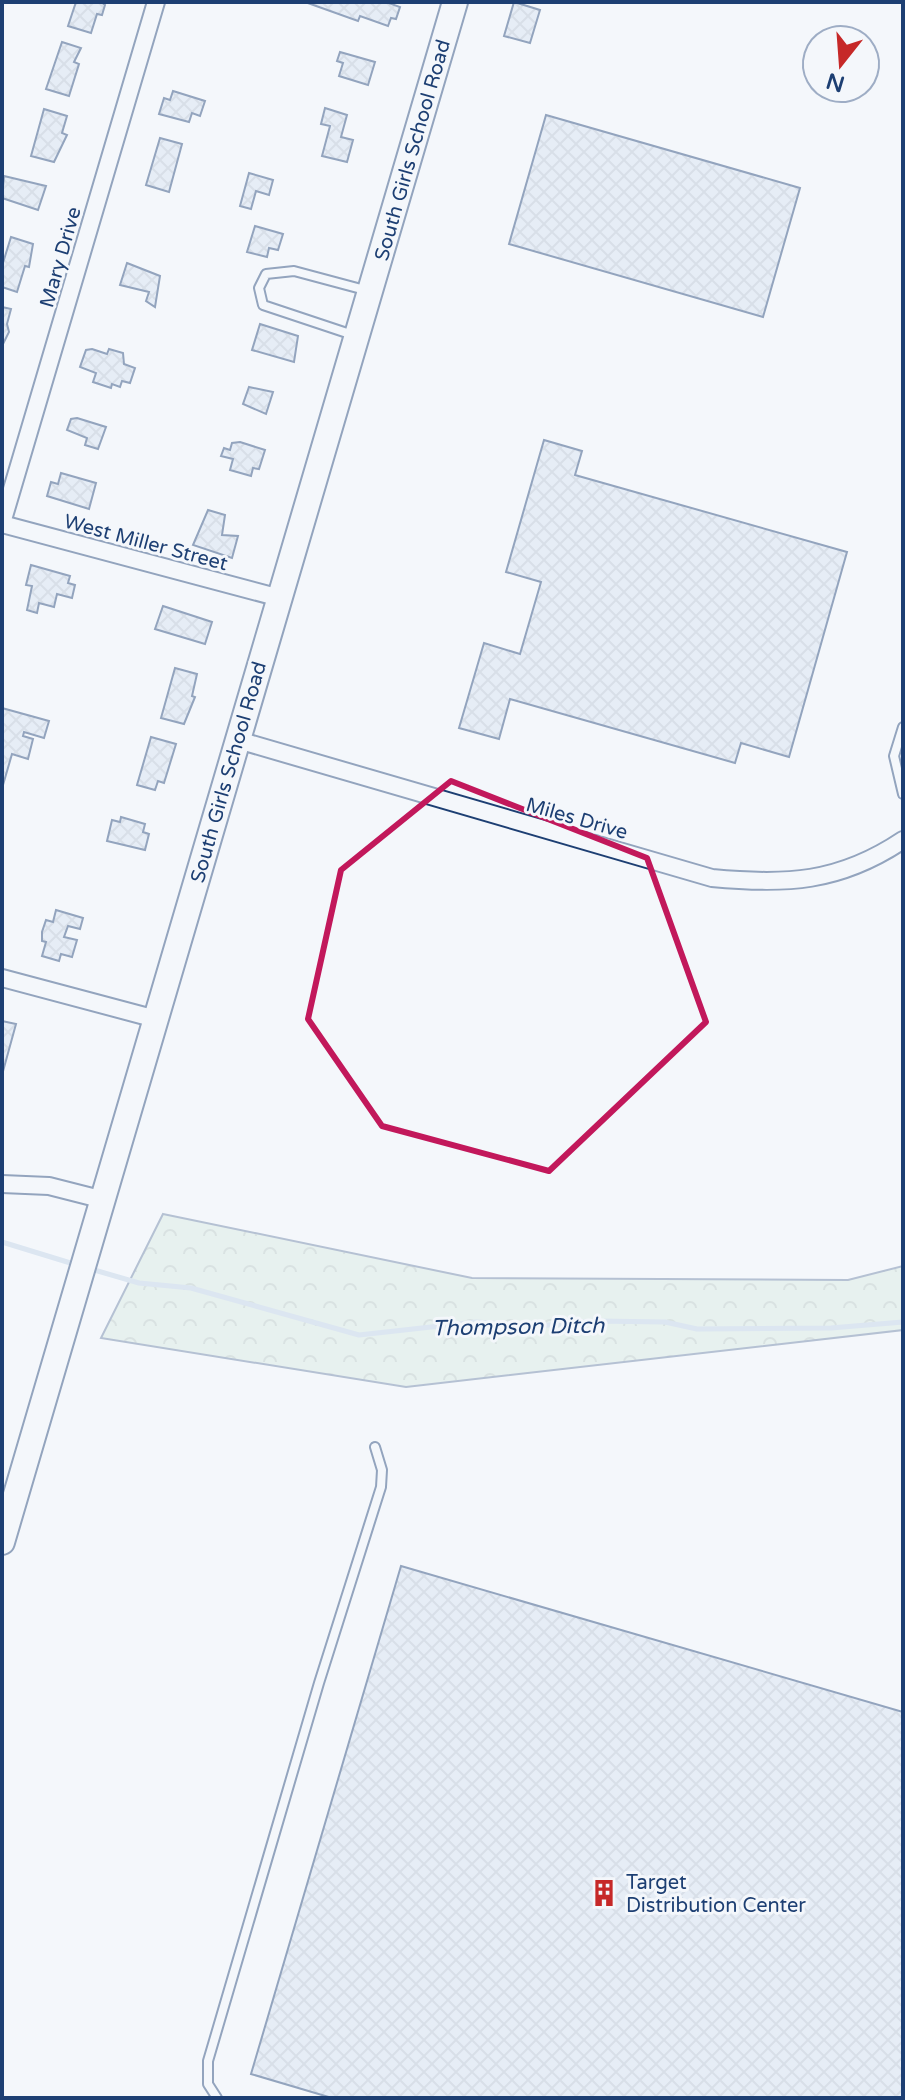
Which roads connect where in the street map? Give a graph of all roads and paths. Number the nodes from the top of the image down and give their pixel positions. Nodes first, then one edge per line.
1 (156, 2) edge
2 (455, 2) edge
3 (371, 292) junction
4 (358, 336) junction
5 (2, 524) edge
6 (280, 598) junction
7 (903, 727) edge
8 (238, 740) junction
9 (903, 794) edge
10 (903, 840) edge
11 (2, 978) edge
12 (156, 1019) junction
13 (2, 1184) edge
14 (104, 1200) junction
15 (375, 1447) dead end
16 (2, 1542) edge
17 (217, 2098) edge

1 - 5 street, Mary Drive
2 - 3 main road, South Girls School Road
3 - 4 main road, South Girls School Road
3 - 4 lane
4 - 6 main road, South Girls School Road
5 - 6 street, West Miller Street
6 - 8 main road, South Girls School Road
7 - 9 lane
8 - 10 street, Miles Drive
8 - 12 main road, South Girls School Road
11 - 12 street
12 - 14 main road, South Girls School Road
13 - 14 street
14 - 16 main road, South Girls School Road
15 - 17 lane

